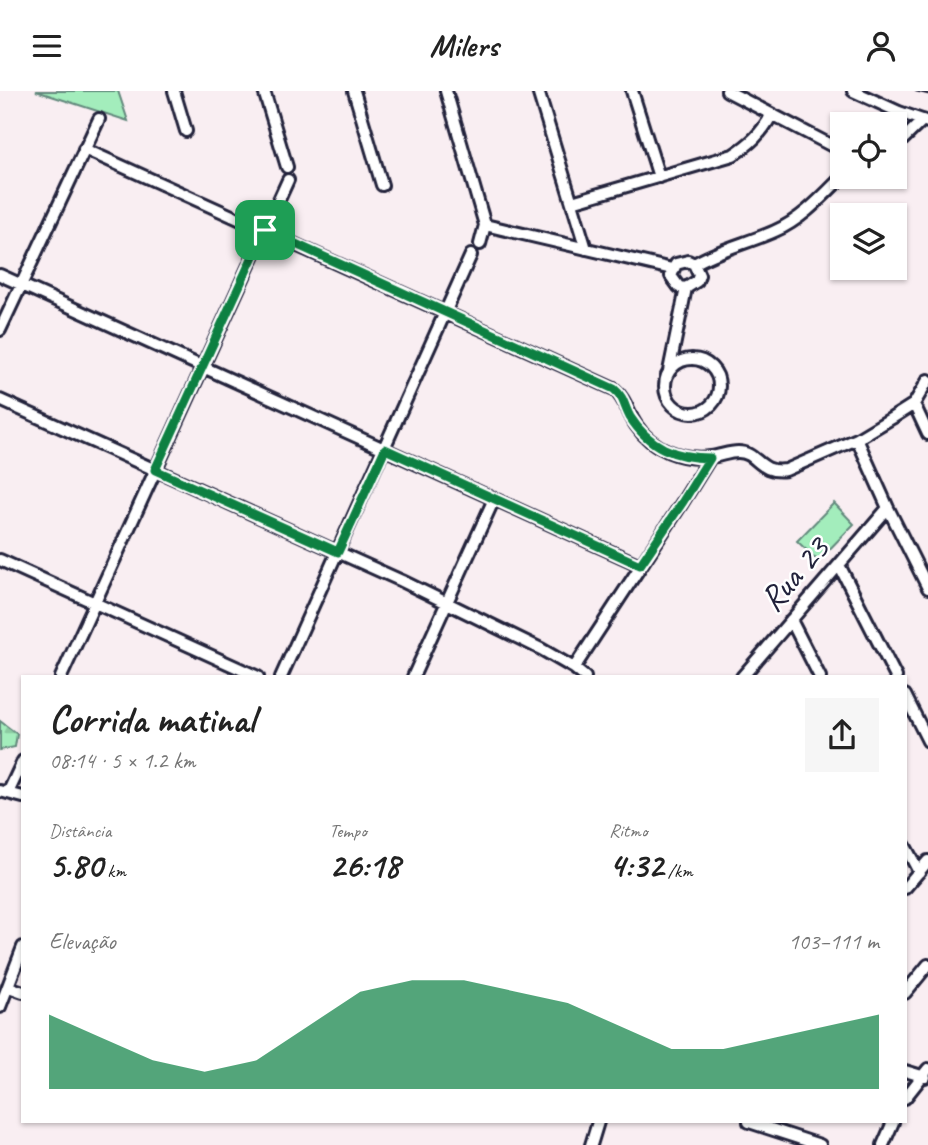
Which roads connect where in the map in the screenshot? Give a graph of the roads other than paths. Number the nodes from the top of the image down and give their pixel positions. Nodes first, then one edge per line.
1 (174, 91) edge
2 (264, 91) edge
3 (354, 91) edge
4 (446, 91) edge
5 (538, 91) edge
6 (632, 91) edge
7 (727, 91) edge
8 (853, 91) edge
9 (899, 112) edge
10 (907, 115) edge
11 (771, 116) junction
12 (99, 119) dead end
13 (926, 121) edge
14 (186, 131) dead end
15 (907, 137) edge
16 (830, 145) edge
17 (84, 149) junction
18 (288, 167) dead end
19 (659, 177) junction
20 (288, 180) dead end
21 (382, 185) dead end
22 (830, 188) edge
23 (572, 202) junction
24 (485, 225) junction
25 (265, 230) junction
26 (480, 244) dead end
27 (586, 249) junction
28 (471, 255) dead end
29 (694, 264) junction
30 (672, 269) junction
31 (0, 275) edge
32 (21, 284) junction
33 (686, 288) junction
34 (445, 313) junction
35 (0, 330) edge
36 (202, 366) junction
37 (669, 371) junction
38 (928, 380) edge
39 (0, 400) edge
40 (914, 404) junction
41 (928, 434) edge
42 (857, 439) junction
43 (385, 449) junction
44 (710, 458) junction
45 (155, 470) junction
46 (495, 499) junction
47 (888, 508) junction
48 (338, 552) junction
49 (0, 560) edge
50 (640, 565) junction
51 (839, 565) junction
52 (928, 588) edge
53 (94, 603) junction
54 (447, 603) junction
55 (791, 620) junction
56 (574, 668) junction
57 (62, 675) edge
58 (254, 675) edge
59 (282, 675) edge
60 (414, 675) edge
61 (582, 675) edge
62 (745, 675) edge
63 (819, 675) edge
64 (895, 675) edge
65 (907, 699) edge
66 (928, 741) edge
67 (21, 764) edge
68 (4, 792) edge
69 (21, 796) edge
70 (907, 850) edge
71 (928, 861) edge
72 (919, 872) junction
73 (907, 886) edge
74 (21, 953) edge
75 (928, 965) edge
76 (9, 987) junction
77 (21, 991) edge
78 (907, 991) edge
79 (0, 1007) edge
80 (907, 1071) edge
81 (926, 1074) edge
82 (907, 1096) edge
83 (598, 1123) edge
84 (752, 1123) edge
85 (893, 1123) edge
86 (591, 1145) edge
87 (820, 1145) edge
88 (883, 1145) edge

1 - 14 street
2 - 18 street
3 - 21 street
4 - 24 street
5 - 23 street
6 - 19 street
7 - 11 street
8 - 9 street
10 - 13 street
11 - 16 street
11 - 19 street
12 - 17 street
13 - 15 street
17 - 25 street
17 - 32 street
19 - 23 street
20 - 25 street
22 - 29 street
23 - 27 street
24 - 26 street
24 - 27 street
25 - 34 street
25 - 36 street
27 - 30 street
28 - 34 street
29 - 30 street
29 - 33 street
30 - 33 street
31 - 32 street
32 - 35 street
32 - 36 street
33 - 37 street
34 - 43 street
34 - 44 street
36 - 43 street
36 - 45 street
37 - 37 street
38 - 40 street
39 - 45 street
40 - 41 street
40 - 42 street
42 - 44 street
42 - 47 street
43 - 46 street
43 - 48 street
44 - 50 street
45 - 48 street
45 - 53 street
46 - 50 street
46 - 54 street
47 - 51 street, Rua 23
47 - 52 street
48 - 54 street
48 - 59 street
49 - 53 street
50 - 56 street
51 - 55 street, Rua 23
51 - 64 street
53 - 57 street
53 - 58 street
54 - 56 street
54 - 60 street
55 - 62 street, Rua 23
55 - 63 street
56 - 61 street
65 - 66 street
67 - 68 street
68 - 69 street
70 - 72 street
71 - 72 street
72 - 73 street
74 - 76 street
75 - 78 street
76 - 77 street
76 - 79 street
80 - 81 street
81 - 82 street
83 - 86 street
84 - 87 street
85 - 88 street

